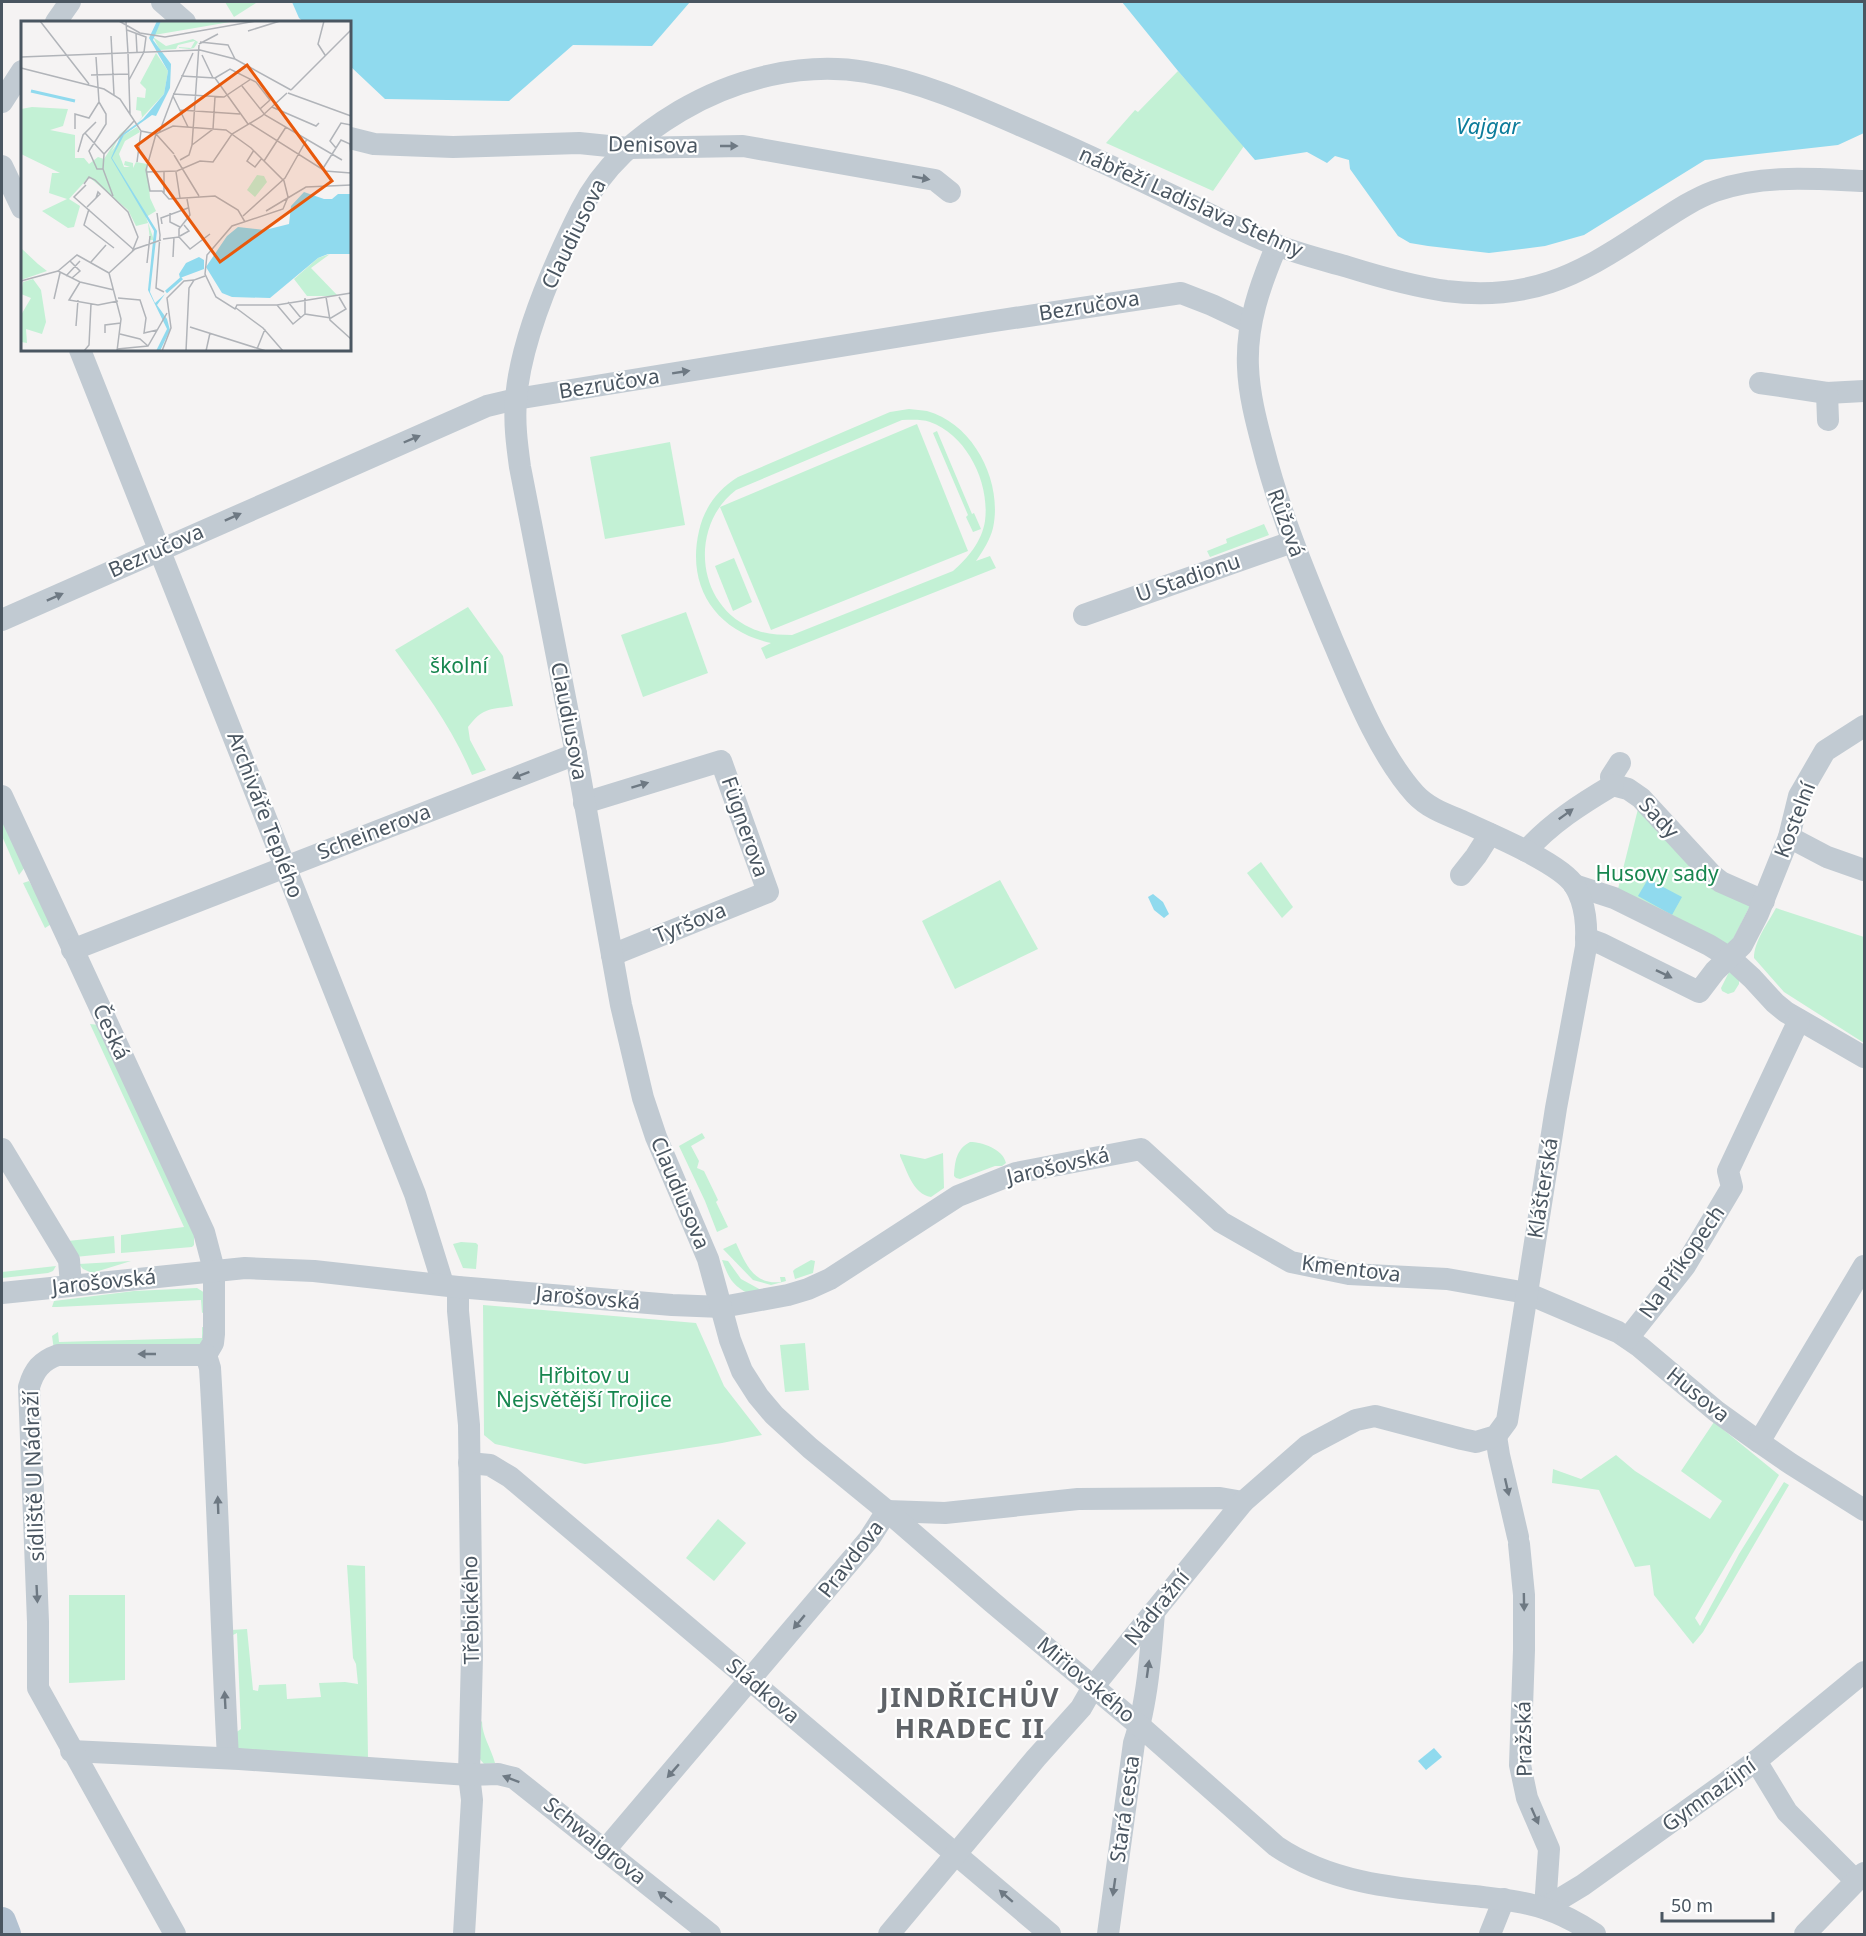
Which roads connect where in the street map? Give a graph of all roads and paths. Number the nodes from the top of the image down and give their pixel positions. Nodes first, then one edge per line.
1 (70, 2) edge
2 (162, 2) edge
3 (57, 21) edge
4 (183, 21) edge
5 (21, 73) edge
6 (2, 102) edge
7 (351, 138) edge
8 (628, 148) junction
9 (2, 166) edge
10 (1864, 181) edge
11 (950, 192) dead end
12 (15, 206) edge
13 (1277, 245) junction
14 (1250, 323) junction
15 (80, 351) edge
16 (1760, 383) dead end
17 (1864, 391) edge
18 (1827, 393) junction
19 (516, 399) junction
20 (1828, 420) dead end
21 (1292, 542) junction
22 (160, 549) junction
23 (1084, 615) dead end
24 (2, 620) edge
25 (1859, 736) edge
26 (576, 754) junction
27 (1620, 763) dead end
28 (1613, 785) junction
29 (2, 796) edge
30 (584, 803) junction
31 (1490, 834) junction
32 (1789, 837) junction
33 (1526, 851) junction
34 (285, 866) junction
35 (1864, 870) edge
36 (1461, 875) dead end
37 (1574, 885) junction
38 (768, 892) joint
39 (1764, 901) junction
40 (1586, 938) junction
41 (72, 950) junction
42 (612, 955) junction
43 (1730, 958) junction
44 (1799, 1020) junction
45 (1864, 1057) edge
46 (2, 1149) edge
47 (1141, 1149) joint
48 (1864, 1266) edge
49 (214, 1270) junction
50 (71, 1285) junction
51 (450, 1285) junction
52 (2, 1293) edge
53 (1526, 1293) junction
54 (722, 1307) junction
55 (1628, 1338) junction
56 (206, 1354) junction
57 (1497, 1436) junction
58 (1759, 1442) junction
59 (469, 1463) junction
60 (1243, 1502) junction
61 (1864, 1510) edge
62 (888, 1511) junction
63 (945, 1513) junction
64 (941, 1558) junction
65 (1154, 1612) junction
66 (1864, 1672) edge
67 (751, 1680) junction
68 (1093, 1687) junction
69 (1140, 1726) junction
70 (71, 1751) junction
71 (228, 1758) junction
72 (1756, 1761) junction
73 (469, 1775) junction
74 (605, 1850) junction
75 (956, 1854) junction
76 (1860, 1877) edge
77 (1504, 1899) junction
78 (1545, 1908) junction
79 (2, 1921) edge
80 (7, 1935) edge
81 (175, 1935) edge
82 (464, 1935) edge
83 (710, 1935) edge
84 (889, 1935) edge
85 (1050, 1935) edge
86 (1108, 1935) edge
87 (1490, 1935) edge
88 (1595, 1935) edge
89 (1804, 1935) edge

1 - 3 street
2 - 4 street
5 - 6 street
7 - 8 street, Denisova
8 -> 11 street, Denisova
8 - 13 street, nábřeží Ladislava Stehny
8 - 19 street, Claudiusova
9 - 12 street
10 - 13 street, nábřeží Ladislava Stehny
13 - 14 street, Růžová
19 -> 14 street, Bezručova
14 - 21 street, Růžová
15 - 22 street, Archiváře Teplého
16 - 18 street
17 - 18 street
18 - 20 street
22 -> 19 street, Bezručova
19 - 26 street, Claudiusova
21 - 23 street, U Stadionu
21 - 31 street, Růžová
24 -> 22 street, Bezručova
22 - 34 street, Archiváře Teplého
25 - 32 street, Kostelní
26 - 30 street, Claudiusova
26 -> 34 street, Scheinerova
27 - 28 street
33 -> 28 street
28 - 39 street, Sady
29 - 41 street, Česká
30 -> 38 street, Fügnerova
30 - 42 street, Claudiusova
31 - 33 street, Růžová
31 - 36 street
32 - 35 street
32 - 39 street, Kostelní
33 - 37 street, Růžová
34 - 41 street, Scheinerova
34 - 51 street, Archiváře Teplého
37 - 40 street, Klášterská
37 - 43 street
38 - 42 street, Tyršova
39 - 43 street
40 -> 43 street
40 - 53 street, Klášterská
41 - 49 street, Česká
42 - 54 street, Claudiusova
43 - 44 street
44 - 45 street
44 - 55 street, Na Příkopech
46 - 50 street
47 - 53 street, Kmentova
47 - 54 street, Jarošovská
48 - 58 street
49 - 50 street, Jarošovská
49 - 51 street, Jarošovská
49 - 56 street
50 - 52 street, Jarošovská
51 - 54 street, Jarošovská
51 - 59 street, Třebického
53 - 55 street, Husova
53 - 57 street, Klášterská
54 - 62 street, Miřiovského
55 - 58 street, Husova
56 -> 70 street, sídliště U Nádraží
71 -> 56 street
57 - 60 street, Nádražní
57 -> 78 street, Pražská
58 - 61 street, Husova
59 - 67 street, Sládkova
59 - 73 street, Třebického
60 - 63 street, Pravdova
60 - 65 street, Nádražní
62 - 63 street, Pravdova
62 - 64 street, Miřiovského
62 -> 67 street, Pravdova
63 - 64 street
64 - 68 street, Miřiovského
65 - 68 street, Nádražní
69 -> 65 street, Stará cesta
66 - 72 street, Gymnazijní
67 -> 74 street, Pravdova
67 - 75 street, Sládkova
68 - 69 street, Miřiovského
68 - 75 street, Nádražní
69 - 77 street, Miřiovského
69 -> 86 street, Stará cesta
70 - 71 street
70 - 81 street, sídliště U Nádraží
71 - 73 street
72 - 76 street
72 - 78 street, Gymnazijní
74 -> 73 street, Schwaigrova
73 - 82 street, Třebického
83 -> 74 street, Schwaigrova
75 - 84 street, Nádražní
85 -> 75 street, Sládkova
76 - 89 street
77 - 78 street, Miřiovského
77 - 87 street
78 - 88 street
79 - 80 main road

